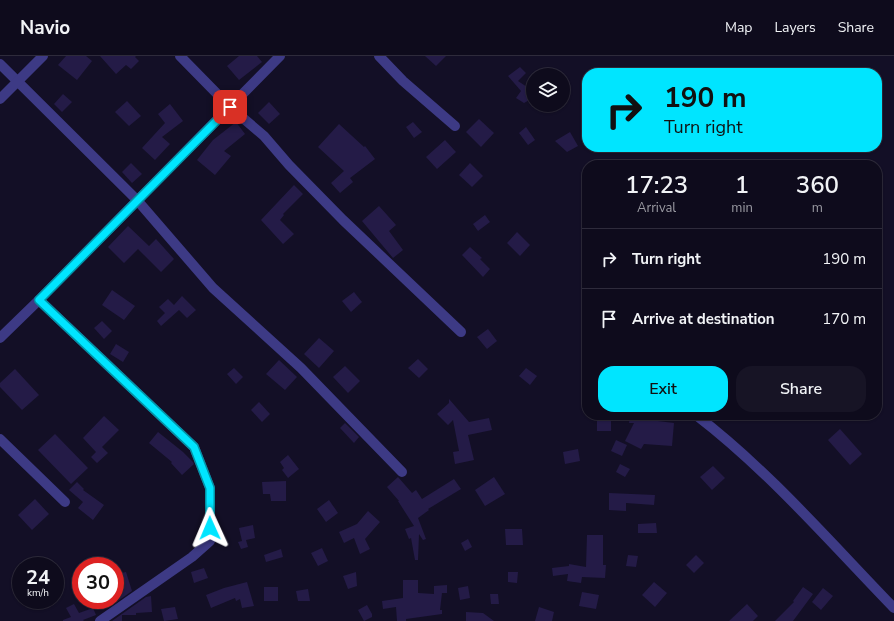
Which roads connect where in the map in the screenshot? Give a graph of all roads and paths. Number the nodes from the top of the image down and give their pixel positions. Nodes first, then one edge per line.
1 (43, 56) edge
2 (180, 56) edge
3 (280, 56) edge
4 (378, 56) edge
5 (0, 64) edge
6 (17, 81) junction
7 (0, 99) edge
8 (230, 107) junction
9 (456, 126) dead end
10 (137, 200) junction
11 (39, 300) junction
12 (460, 332) dead end
13 (0, 338) edge
14 (702, 420) edge
15 (0, 439) edge
16 (402, 472) dead end
17 (65, 502) dead end
18 (894, 608) edge
19 (100, 621) edge

1 - 6 street
2 - 8 street
3 - 8 street
4 - 9 street
5 - 6 street
6 - 7 street
6 - 10 street
8 - 10 street
8 - 12 street
10 - 11 street
10 - 16 street
11 - 13 street
11 - 19 street
14 - 18 street
15 - 17 street

